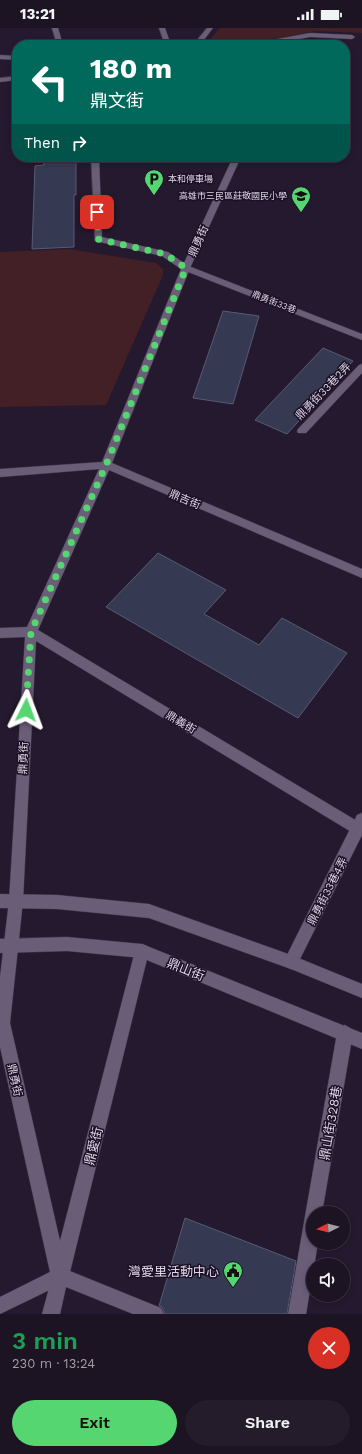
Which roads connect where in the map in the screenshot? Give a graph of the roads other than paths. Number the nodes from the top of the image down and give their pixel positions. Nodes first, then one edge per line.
1 (55, 28) edge
2 (162, 28) edge
3 (210, 28) edge
4 (352, 37) junction
5 (362, 38) edge
6 (59, 40) edge
7 (166, 40) edge
8 (200, 40) edge
9 (286, 40) edge
10 (348, 40) edge
11 (0, 57) edge
12 (12, 58) edge
13 (12, 79) edge
14 (0, 80) edge
15 (95, 162) edge
16 (235, 162) edge
17 (186, 268) junction
18 (362, 337) edge
19 (362, 367) edge
20 (302, 431) dead end
21 (106, 465) junction
22 (0, 473) edge
23 (362, 574) edge
24 (31, 632) junction
25 (0, 633) edge
26 (360, 824) edge
27 (0, 901) edge
28 (16, 901) junction
29 (5, 946) edge
30 (142, 951) junction
31 (291, 962) junction
32 (362, 991) edge
33 (345, 1033) junction
34 (362, 1041) edge
35 (315, 1206) edge
36 (308, 1250) edge
37 (60, 1276) junction
38 (0, 1306) edge
39 (51, 1314) edge
40 (154, 1314) edge
41 (297, 1314) edge

1 - 6 street
2 - 7 street
3 - 8 street
4 - 5 street
4 - 9 street
4 - 10 street
11 - 12 street
13 - 14 street
15 - 17 street, 鼎勇街33巷
16 - 17 street, 鼎勇街
17 - 18 street, 鼎勇街33巷
17 - 21 street, 鼎勇街
19 - 20 street, 鼎勇街33巷2弄
21 - 22 street, 鼎吉街
21 - 23 street, 鼎吉街
21 - 24 street, 鼎勇街
24 - 25 street
24 - 26 street, 鼎義街
24 - 28 street, 鼎勇街
26 - 31 street, 鼎勇街33巷4弄
27 - 28 street
28 - 29 street, 鼎勇街
28 - 31 street
29 - 30 street, 鼎山街
29 - 37 street, 鼎勇街
30 - 33 street, 鼎山街
30 - 37 street, 鼎愛街
31 - 32 street
33 - 34 street, 鼎山街
33 - 35 street, 鼎山街328巷
36 - 41 street
37 - 38 street
37 - 39 street, 鼎愛街
37 - 40 street

